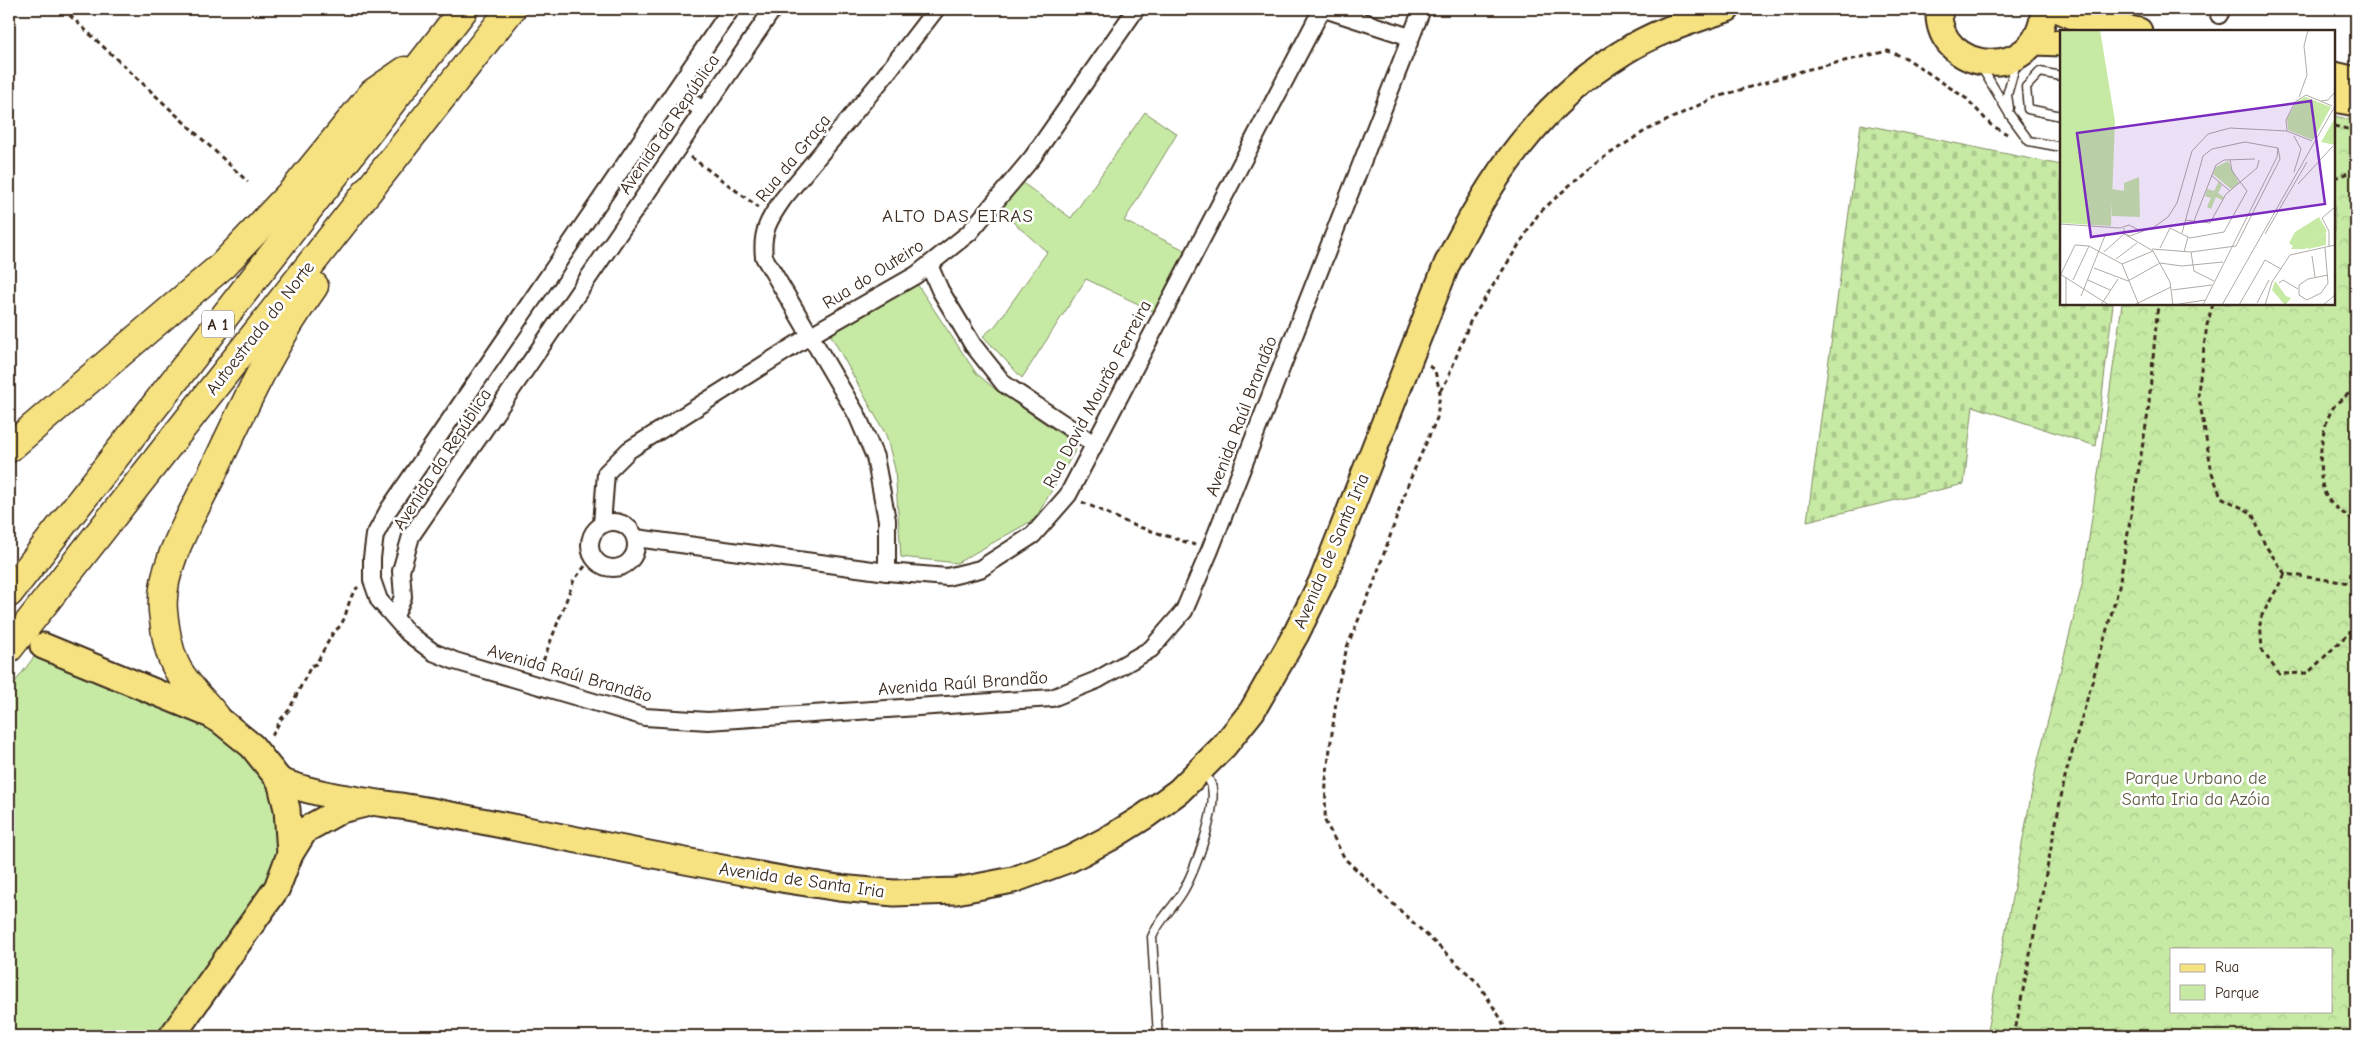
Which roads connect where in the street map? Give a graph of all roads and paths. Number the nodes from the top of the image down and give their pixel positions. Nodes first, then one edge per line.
1 (63, 9) edge
2 (464, 9) edge
3 (510, 9) edge
4 (731, 9) edge
5 (773, 9) edge
6 (936, 9) edge
7 (1136, 9) edge
8 (1323, 9) edge
9 (1422, 9) edge
10 (1727, 9) edge
11 (2044, 9) edge
12 (2058, 9) edge
13 (1932, 12) edge
14 (2134, 30) edge
15 (1410, 37) junction
16 (2060, 43) edge
17 (2026, 49) junction
18 (427, 56) junction
19 (1978, 62) junction
20 (2335, 75) edge
21 (2060, 76) edge
22 (2356, 80) edge
23 (675, 91) junction
24 (2335, 99) edge
25 (2356, 103) edge
26 (703, 110) junction
27 (2010, 115) junction
28 (2060, 116) edge
29 (2335, 126) edge
30 (2356, 131) edge
31 (2027, 138) junction
32 (2060, 147) edge
33 (678, 148) junction
34 (395, 156) junction
35 (2356, 175) edge
36 (2335, 178) edge
37 (248, 182) dead end
38 (771, 216) junction
39 (928, 265) junction
40 (2158, 305) edge
41 (2213, 305) edge
42 (811, 335) junction
43 (1412, 350) junction
44 (2356, 388) edge
45 (1440, 391) junction
46 (1094, 444) junction
47 (9, 448) edge
48 (1068, 496) junction
49 (2356, 523) edge
50 (602, 524) junction
51 (636, 538) junction
52 (1210, 550) junction
53 (593, 556) junction
54 (887, 572) junction
55 (2285, 574) junction
56 (372, 580) junction
57 (2356, 584) edge
58 (9, 593) edge
59 (395, 616) junction
60 (2356, 626) edge
61 (43, 646) dead end
62 (9, 648) edge
63 (534, 684) junction
64 (216, 717) junction
65 (252, 746) junction
66 (1200, 770) junction
67 (280, 781) junction
68 (376, 802) junction
69 (290, 854) junction
70 (2356, 1029) edge
71 (172, 1036) edge
72 (1158, 1036) edge
73 (1508, 1036) edge
74 (2014, 1036) edge
75 (2348, 1036) edge

1 - 37 path
2 - 18 highway, Autoestrada do Norte / A 1
3 - 34 highway, Autoestrada do Norte / A 1
4 - 23 street, Avenida da República
5 - 26 street, Avenida da República
6 - 38 street, Rua da Graça
7 - 39 street, Rua do Outeiro
8 - 15 street
8 - 46 street, Rua David Mourão Ferreira
9 - 15 street, Avenida Raúl Brandão
10 - 43 main road, Avenida de Santa Iria
11 - 17 main road
12 - 14 main road
13 - 19 main road
15 - 52 street, Avenida Raúl Brandão
16 - 17 main road
17 - 19 main road
17 - 27 lane
18 - 47 highway
18 - 58 highway, Autoestrada do Norte / A 1
19 - 27 lane
20 - 22 main road
21 - 28 lane
23 - 26 street
23 - 56 street, Avenida da República
24 - 25 main road
26 - 33 street, Avenida da República
27 - 31 lane
29 - 30 path
31 - 32 lane
31 - 45 path
33 - 38 path
33 - 59 street, Avenida da República
34 - 62 highway, Autoestrada do Norte / A 1
34 - 64 highway
35 - 36 path
38 - 42 street, Rua da Graça
39 - 42 street, Rua do Outeiro
39 - 46 street
40 - 74 path
41 - 55 path
42 - 50 street, Rua do Outeiro
42 - 54 street, Rua da Graça
43 - 45 path
43 - 66 main road, Avenida de Santa Iria
44 - 49 path
45 - 73 path
46 - 48 street, Rua David Mourão Ferreira
48 - 52 path
48 - 54 street, Rua David Mourão Ferreira
50 - 51 street
50 - 53 street
51 - 53 street
51 - 54 street, Rua David Mourão Ferreira
52 - 63 street, Avenida Raúl Brandão
53 - 63 path
55 - 57 path
55 - 60 path
56 - 59 street, Avenida da República
56 - 65 path
59 - 63 street, Avenida Raúl Brandão
61 - 64 main road
64 - 65 main road
65 - 67 main road
66 - 68 main road, Avenida de Santa Iria
66 - 72 lane
67 - 68 main road, Avenida de Santa Iria
67 - 69 main road
68 - 69 main road, Avenida de Santa Iria
69 - 71 main road
70 - 75 path

